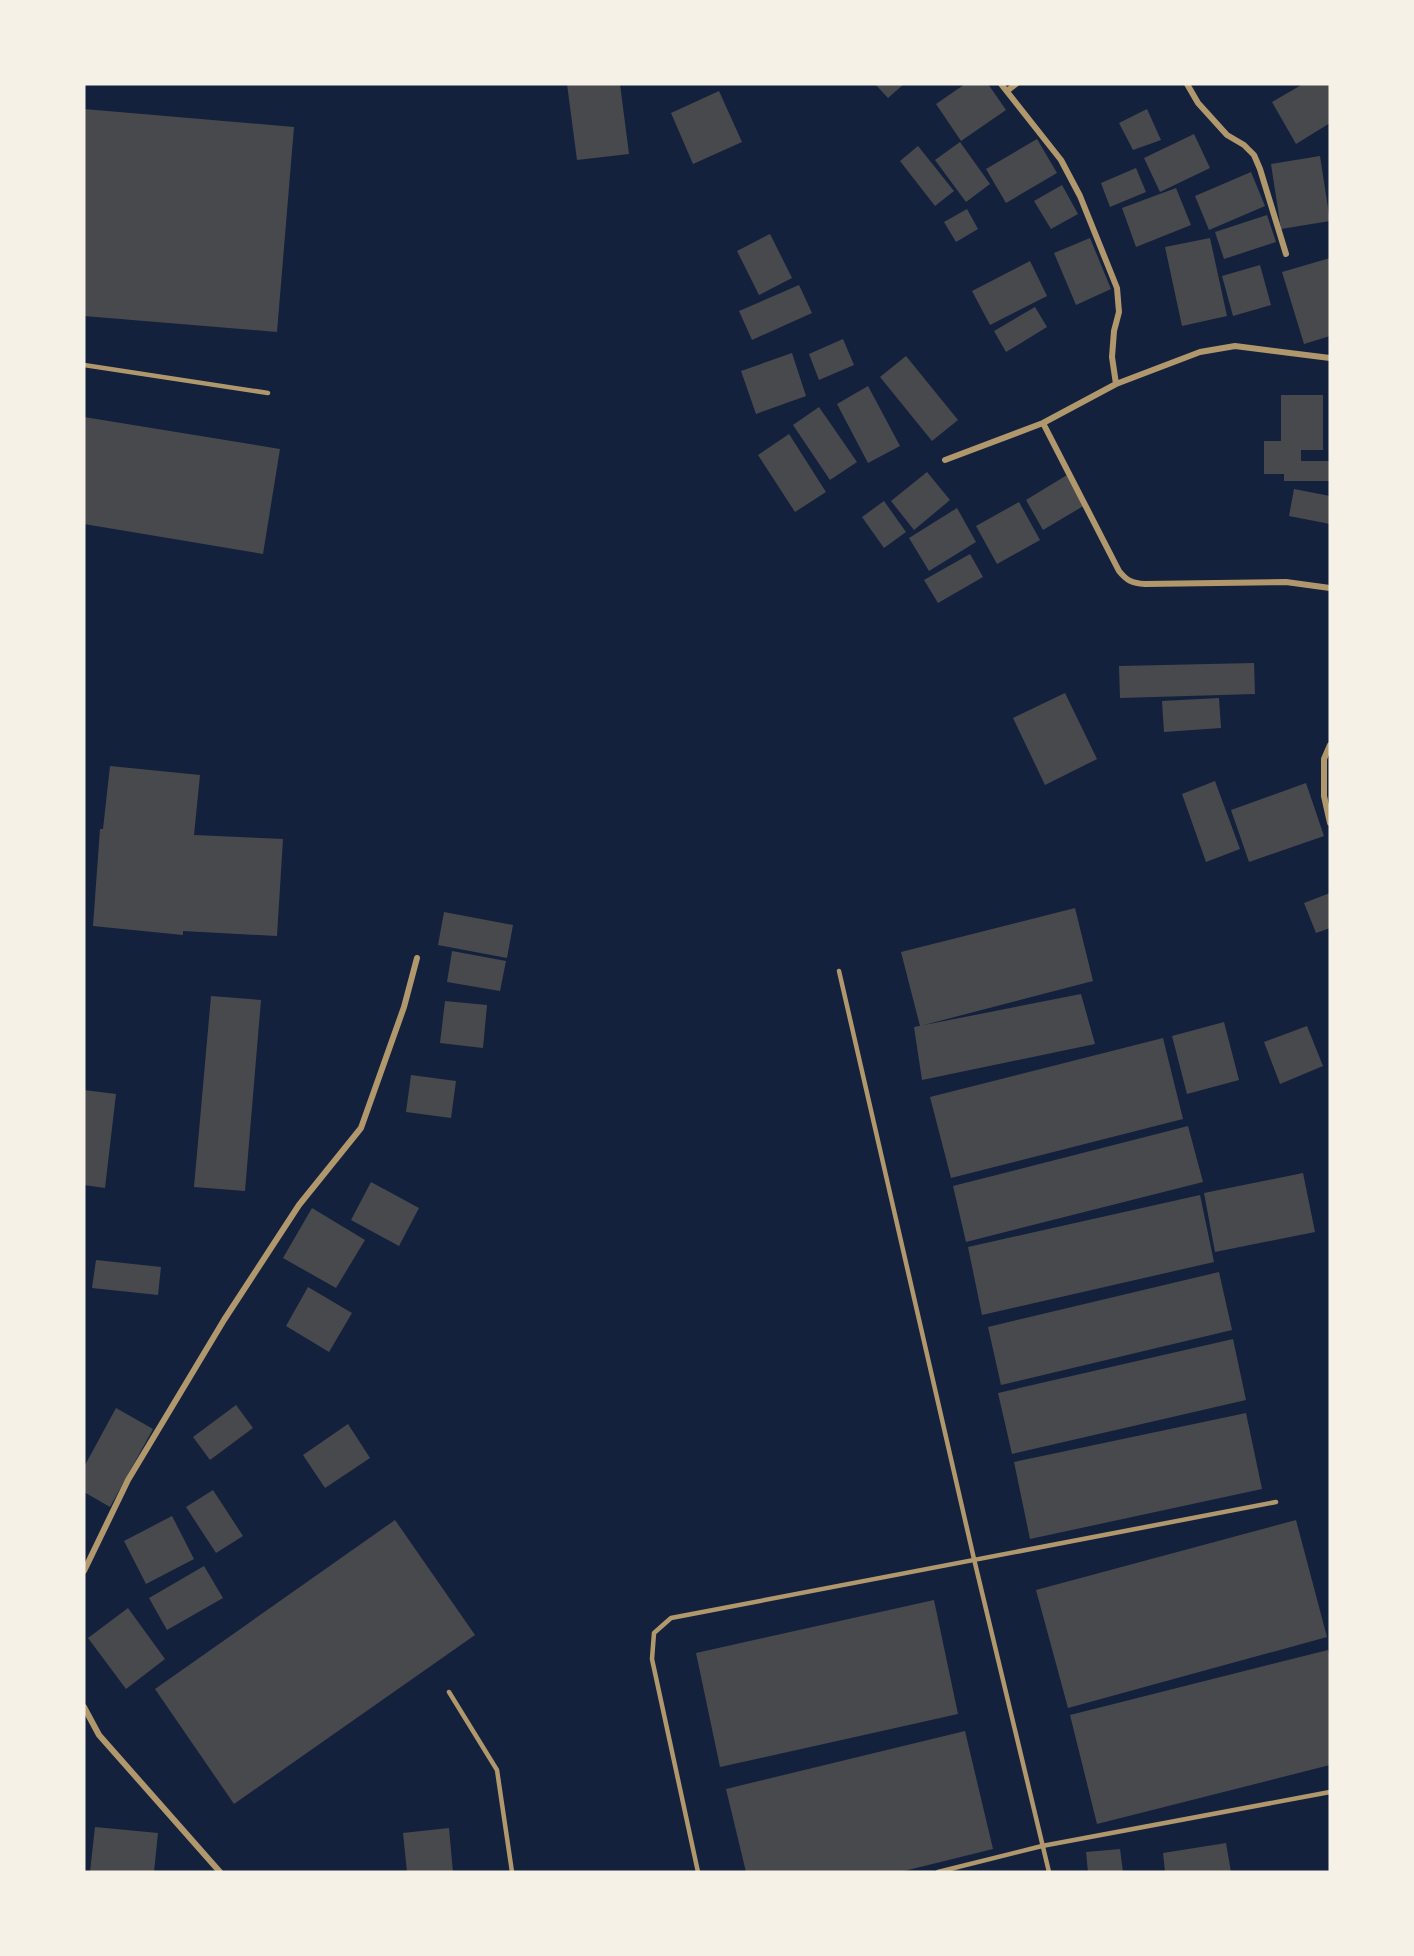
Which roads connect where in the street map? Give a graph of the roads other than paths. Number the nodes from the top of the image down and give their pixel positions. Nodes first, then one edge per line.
1 (1001, 84) edge
2 (1016, 84) edge
3 (1187, 84) edge
4 (1007, 91) junction
5 (1286, 254) dead end
6 (1330, 358) edge
7 (84, 365) edge
8 (1116, 384) junction
9 (268, 393) dead end
10 (1043, 423) junction
11 (945, 460) dead end
12 (1330, 588) edge
13 (1330, 745) edge
14 (1327, 795) edge
15 (1330, 823) edge
16 (417, 958) dead end
17 (839, 971) dead end
18 (1276, 1502) dead end
19 (974, 1559) junction
20 (84, 1571) edge
21 (449, 1692) dead end
22 (84, 1707) edge
23 (1330, 1792) edge
24 (1042, 1846) junction
25 (220, 1872) edge
26 (512, 1872) edge
27 (698, 1872) edge
28 (938, 1872) edge
29 (1049, 1872) edge

1 - 4 street
2 - 4 street
3 - 5 street
4 - 8 street
6 - 8 street
7 - 9 lane
8 - 10 street
10 - 11 street
10 - 12 street
13 - 14 street
14 - 15 street
16 - 20 street
17 - 19 lane
18 - 19 lane
19 - 24 lane
19 - 27 lane
21 - 26 lane
22 - 25 street
23 - 24 lane
24 - 28 lane
24 - 29 lane

